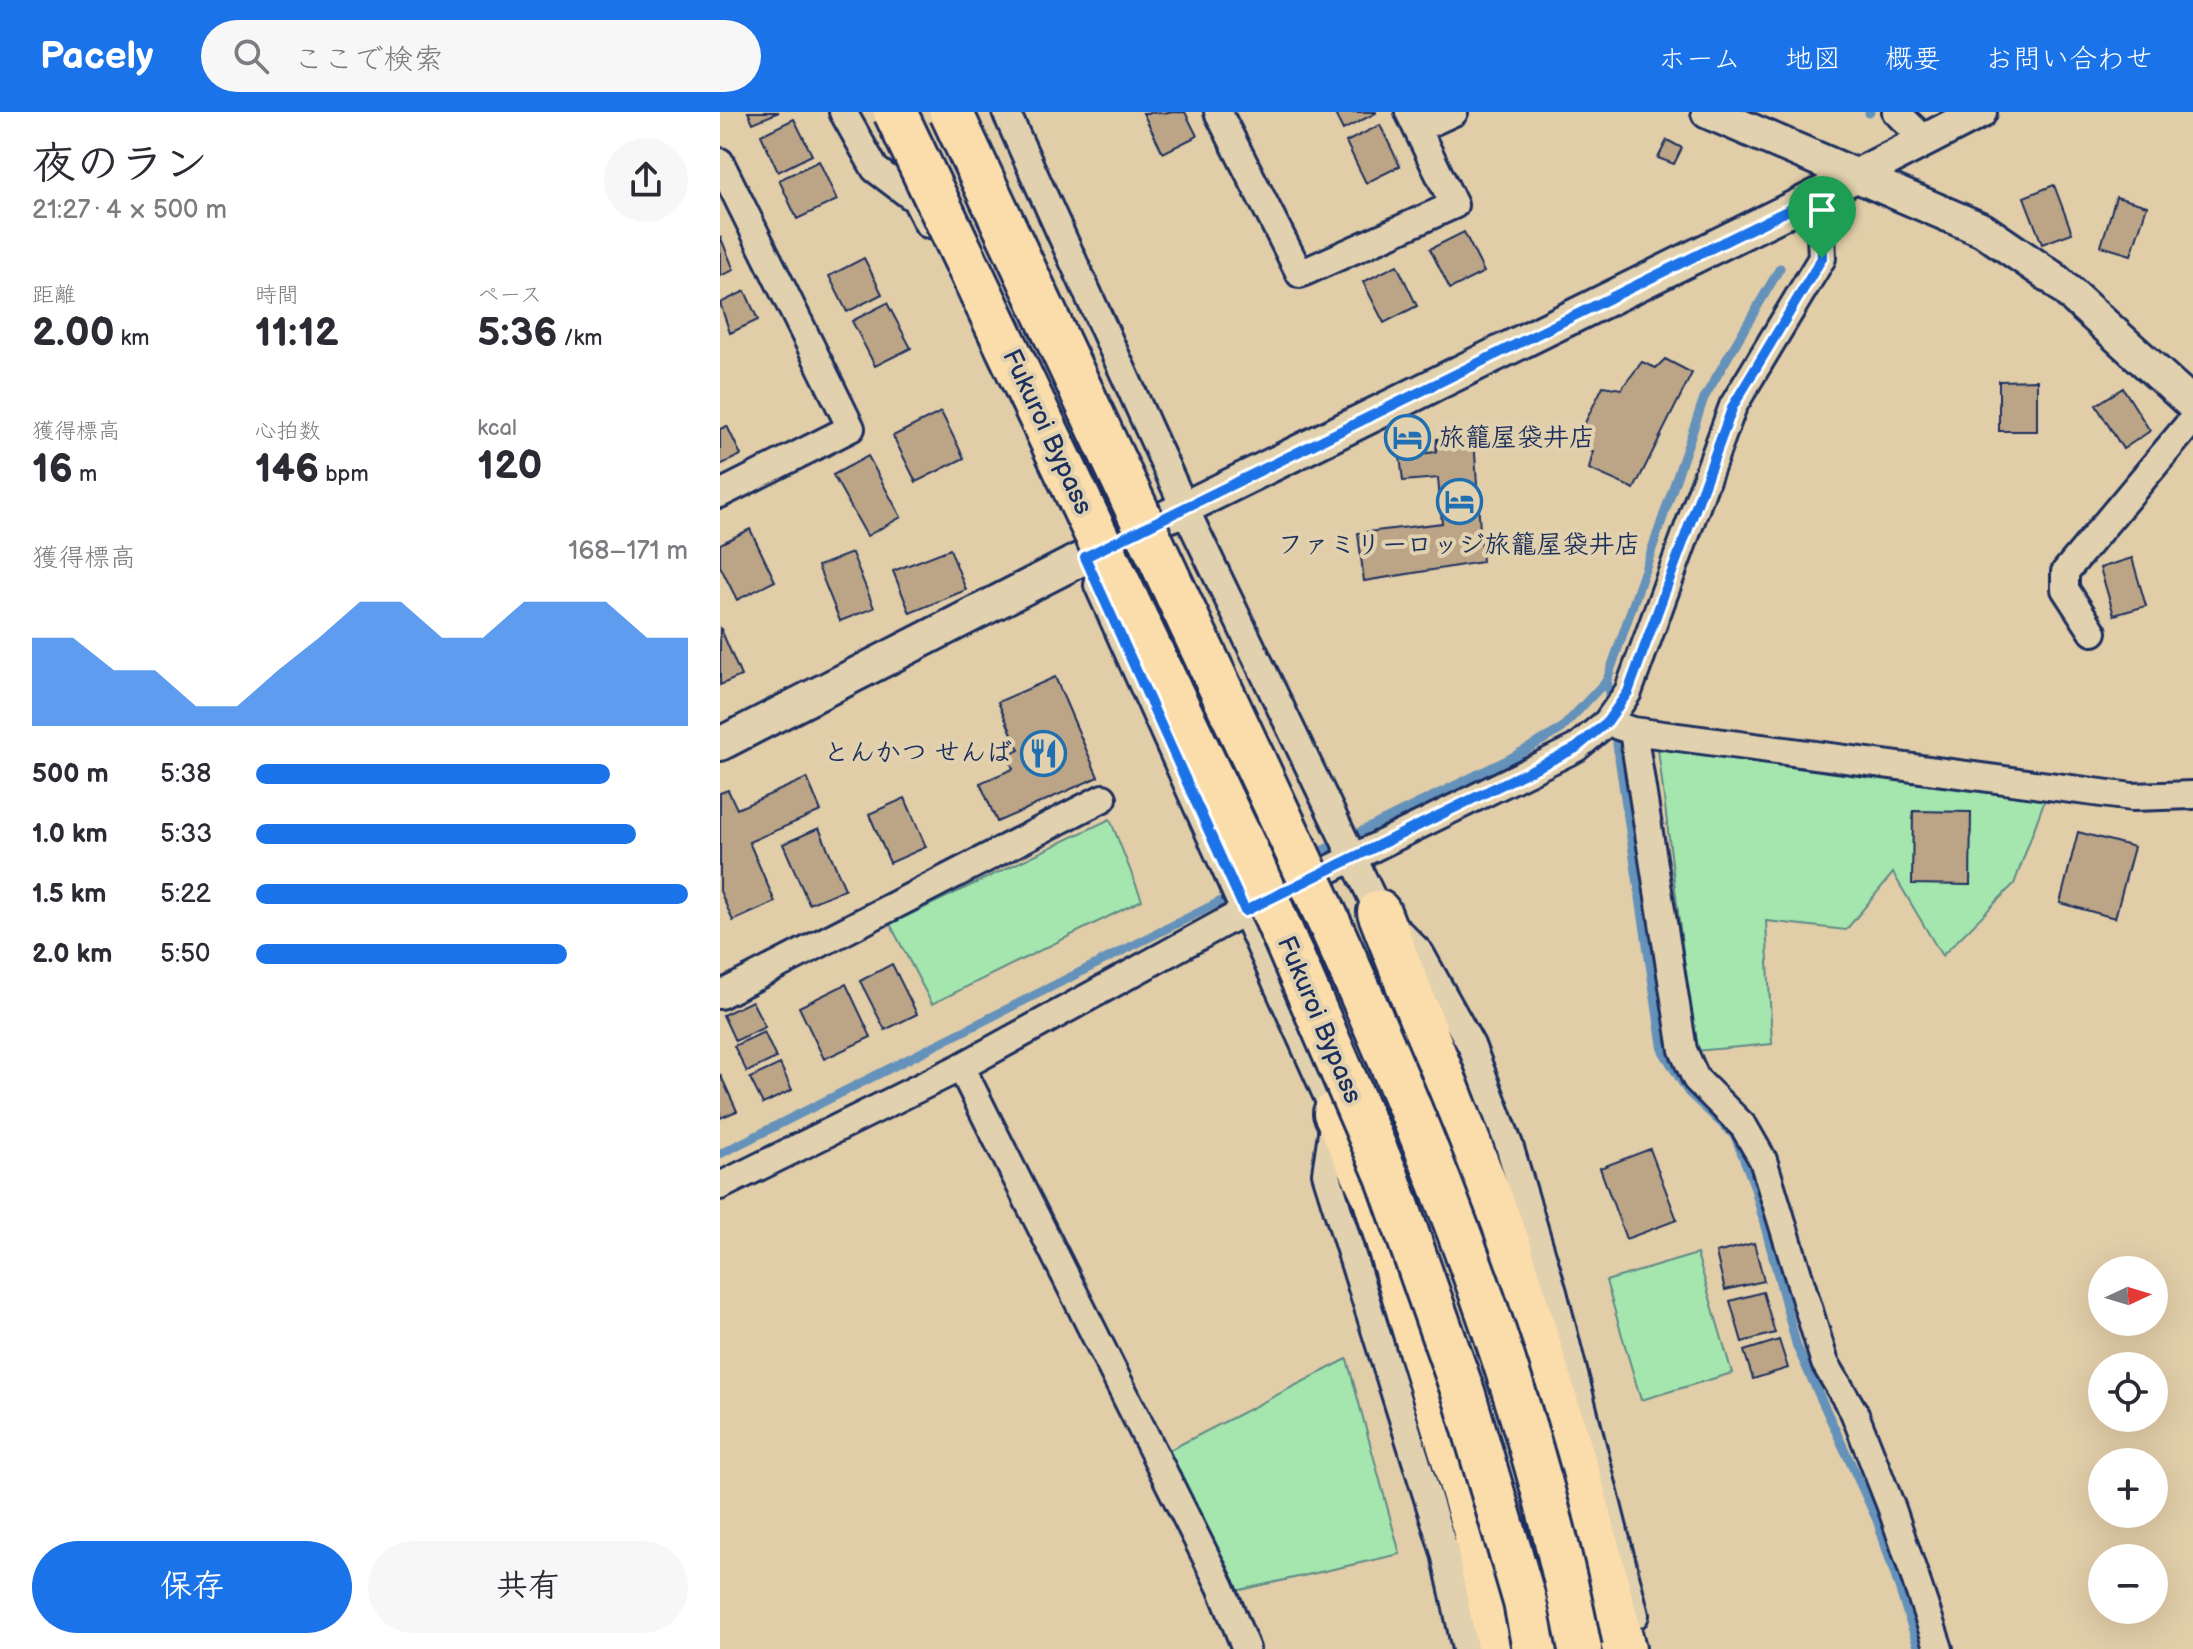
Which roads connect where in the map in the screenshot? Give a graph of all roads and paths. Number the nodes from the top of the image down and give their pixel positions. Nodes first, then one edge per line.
1 (843, 112) edge
2 (875, 112) edge
3 (895, 112) edge
4 (951, 112) edge
5 (1006, 112) edge
6 (1218, 112) edge
7 (1454, 112) edge
8 (1708, 112) edge
9 (1896, 112) edge
10 (1980, 112) edge
11 (1413, 120) edge
12 (1924, 139) junction
13 (720, 162) edge
14 (1856, 176) junction
15 (916, 200) junction
16 (1799, 205) junction
17 (2193, 405) edge
18 (2193, 419) edge
19 (720, 494) edge
20 (1185, 509) junction
21 (1085, 557) junction
22 (2093, 632) dead end
23 (1607, 722) junction
24 (1633, 731) junction
25 (720, 744) edge
26 (2193, 795) edge
27 (1103, 798) dead end
28 (1354, 856) junction
29 (1245, 911) junction
30 (1379, 912) junction
31 (720, 995) edge
32 (961, 1067) junction
33 (1335, 1113) junction
34 (720, 1186) edge
35 (1246, 1649) edge
36 (1466, 1649) edge
37 (1499, 1649) edge
38 (1534, 1649) edge
39 (1580, 1649) edge
40 (1624, 1649) edge
41 (1642, 1649) edge
42 (1939, 1649) edge

1 - 15 street
2 - 15 highway
3 - 38 highway, Fukuroi Bypass, bridge
4 - 39 highway, Fukuroi Bypass, bridge
5 - 20 street
6 - 11 street
7 - 11 street
8 - 14 street
9 - 12 street
10 - 12 street
12 - 14 street
13 - 19 street
14 - 16 street
14 - 17 street
15 - 21 street
16 - 20 street
16 - 23 street
18 - 22 street
20 - 21 street
20 - 28 street
21 - 25 street
21 - 29 street
23 - 24 street
23 - 28 street
24 - 26 street
24 - 42 street
27 - 31 street
28 - 29 street
28 - 30 street
29 - 32 street
29 - 33 street
30 - 40 highway
30 - 41 street
32 - 34 street
32 - 35 street
33 - 36 street
33 - 37 highway

